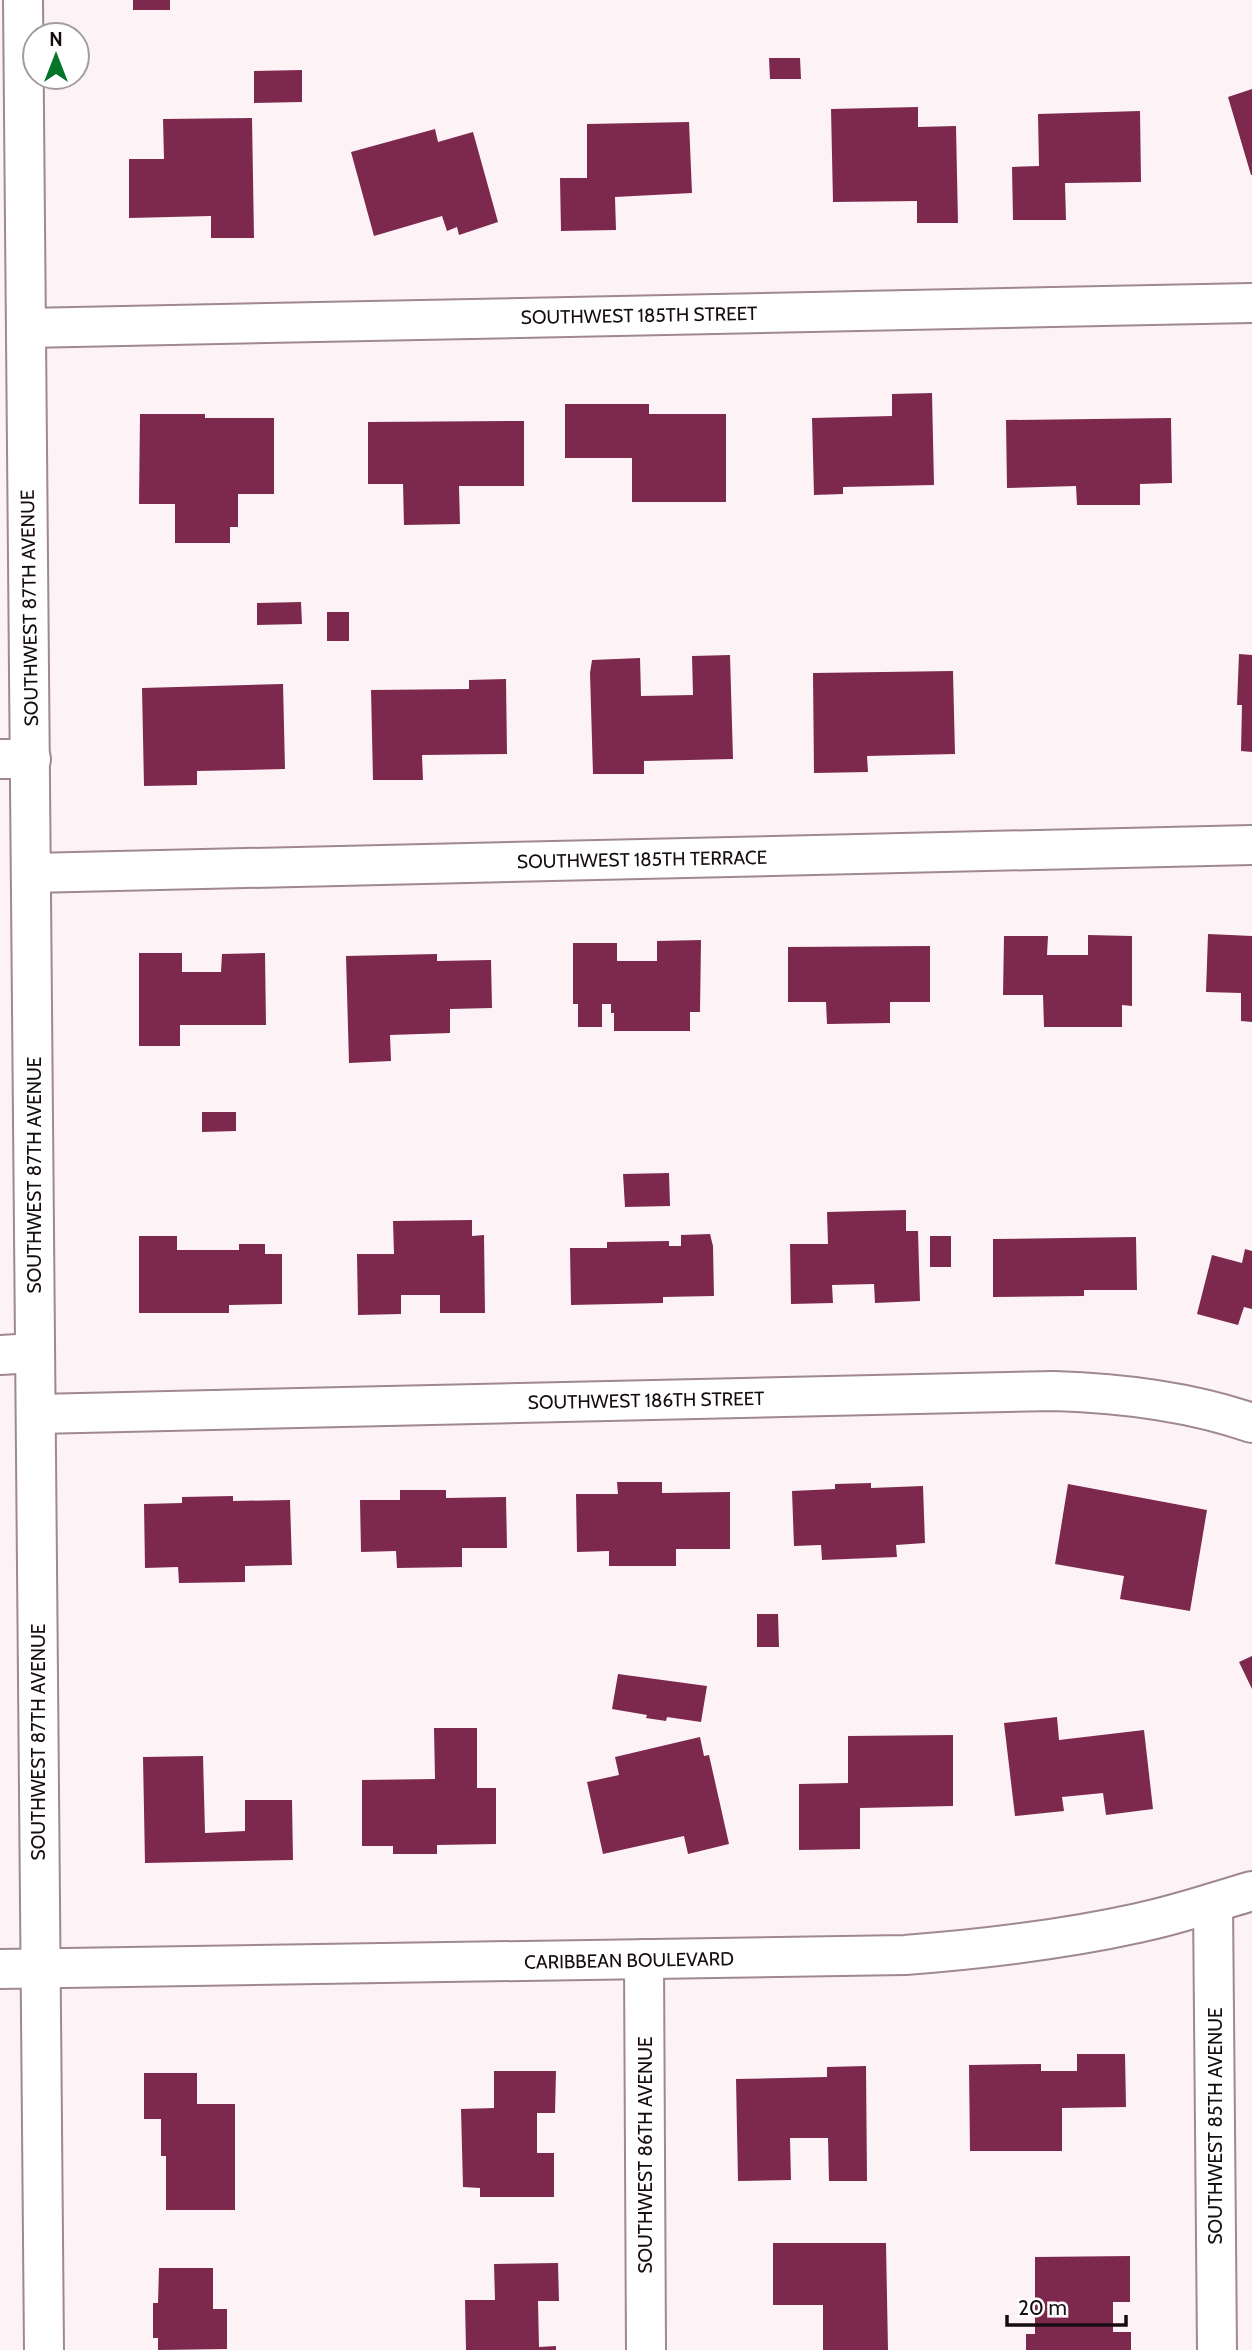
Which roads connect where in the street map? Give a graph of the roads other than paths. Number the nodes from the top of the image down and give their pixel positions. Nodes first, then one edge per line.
1 (23, 0) edge
2 (13, 204) edge
3 (1252, 303) edge
4 (26, 328) junction
5 (16, 759) edge
6 (1252, 845) edge
7 (31, 873) junction
8 (18, 1354) edge
9 (37, 1414) junction
10 (1252, 1423) edge
11 (1252, 1891) edge
12 (1213, 1903) junction
13 (644, 1959) junction
14 (40, 1968) junction
15 (0, 1969) edge
16 (44, 2350) edge
17 (646, 2350) edge
18 (1217, 2350) edge

1 - 2 street, SOUTHWEST 87TH AVENUE
2 - 4 street, SOUTHWEST 87TH AVENUE
3 - 4 street, SOUTHWEST 185TH STREET
4 - 5 street, SOUTHWEST 87TH AVENUE
5 - 7 street, SOUTHWEST 87TH AVENUE
6 - 7 street, SOUTHWEST 185TH TERRACE
7 - 8 street, SOUTHWEST 87TH AVENUE
8 - 9 street, SOUTHWEST 87TH AVENUE
9 - 10 street, SOUTHWEST 186TH STREET
9 - 14 street, SOUTHWEST 87TH AVENUE
11 - 12 street, CARIBBEAN BOULEVARD
12 - 13 street, CARIBBEAN BOULEVARD
12 - 18 street, SOUTHWEST 85TH AVENUE
13 - 14 street, CARIBBEAN BOULEVARD
13 - 17 street, SOUTHWEST 86TH AVENUE
14 - 15 street, CARIBBEAN BOULEVARD
14 - 16 street, SOUTHWEST 87TH AVENUE

